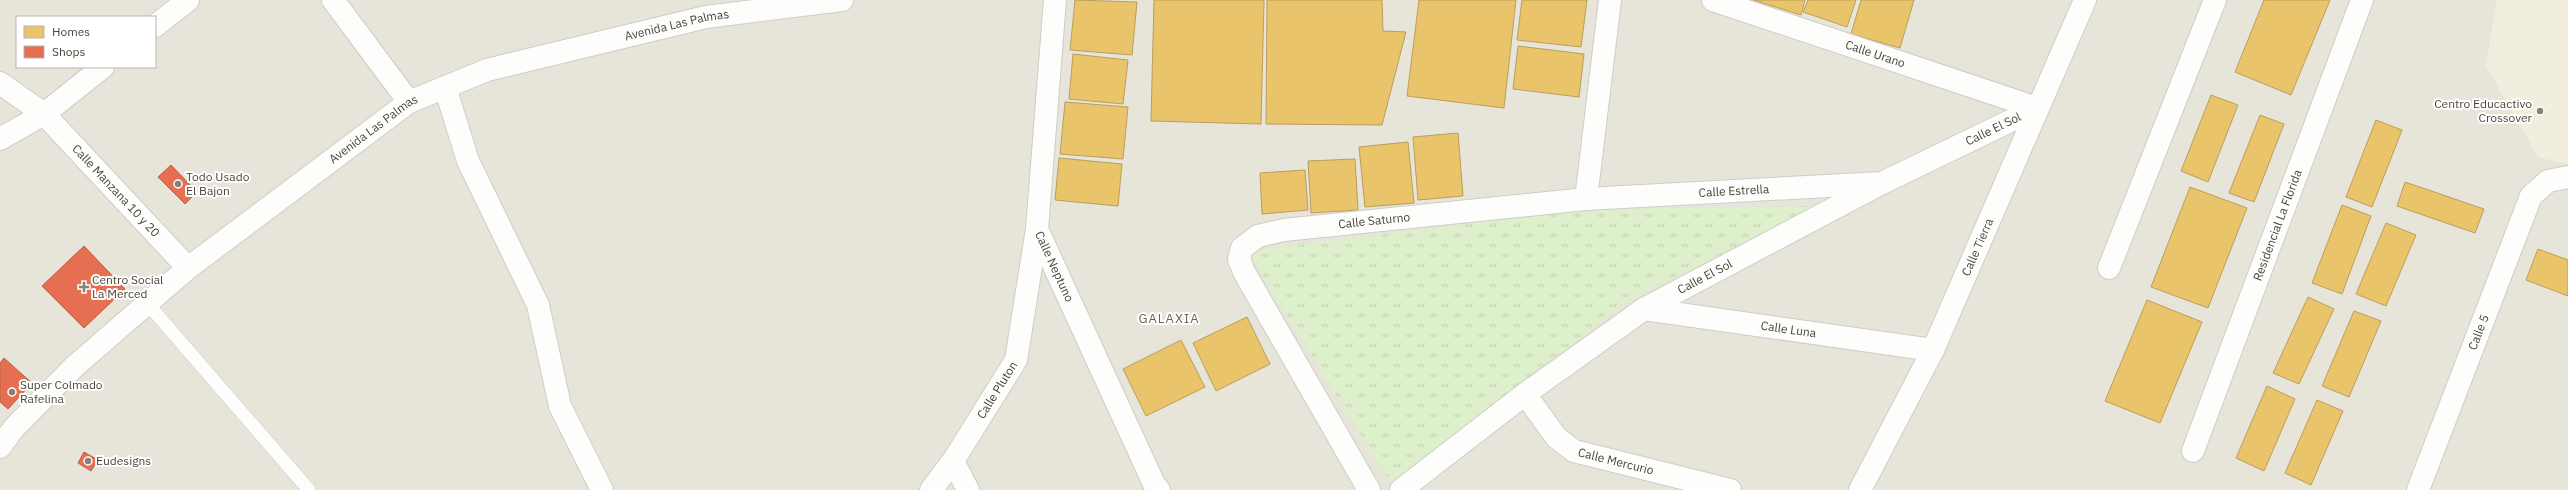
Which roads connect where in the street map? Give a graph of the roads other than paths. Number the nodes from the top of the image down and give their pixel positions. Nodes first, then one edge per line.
1 (188, 0) edge
2 (333, 0) edge
3 (842, 0) edge
4 (1056, 0) edge
5 (1610, 0) edge
6 (1713, 0) edge
7 (2085, 0) edge
8 (2215, 0) edge
9 (2362, 0) edge
10 (156, 25) edge
11 (102, 68) edge
12 (0, 83) edge
13 (445, 87) junction
14 (409, 102) junction
15 (2037, 108) junction
16 (44, 114) junction
17 (0, 139) edge
18 (2558, 179) edge
19 (1882, 183) junction
20 (1586, 199) junction
21 (1037, 230) junction
22 (188, 268) junction
23 (2109, 268) dead end
24 (147, 303) junction
25 (1644, 309) junction
26 (1933, 350) junction
27 (1525, 394) junction
28 (0, 447) edge
29 (2193, 451) dead end
30 (954, 461) junction
31 (309, 490) edge
32 (602, 490) edge
33 (931, 490) edge
34 (968, 490) edge
35 (1159, 490) edge
36 (1369, 490) edge
37 (1401, 490) edge
38 (1730, 490) edge
39 (1860, 490) edge
40 (2418, 490) edge

1 - 10 street
2 - 14 street
3 - 13 street, Avenida Las Palmas
4 - 21 street, Calle Neptuno
5 - 20 street
6 - 15 street, Calle Urano
7 - 15 street, Calle Tierra
8 - 23 street
9 - 29 street, Residencial La Florida
11 - 16 street
12 - 16 street, Calle Manzana 10 y 20
13 - 14 street, Avenida Las Palmas
13 - 32 street
14 - 22 street, Avenida Las Palmas
15 - 19 street, Calle El Sol
15 - 26 street, Calle Tierra
16 - 17 street
16 - 22 street, Calle Manzana 10 y 20
18 - 40 street, Calle 5
19 - 20 street, Calle Estrella
19 - 25 street, Calle El Sol
20 - 36 street, Calle Saturno
21 - 30 street, Calle Pluton
21 - 35 street, Calle Neptuno
22 - 24 street, Avenida Las Palmas
24 - 28 street, Avenida Las Palmas
24 - 31 lane
25 - 26 street, Calle Luna
25 - 27 street, Calle El Sol
26 - 39 street, Calle Tierra
27 - 37 street, Calle El Sol
27 - 38 street, Calle Mercurio
30 - 33 street, Calle Pluton
30 - 34 street

